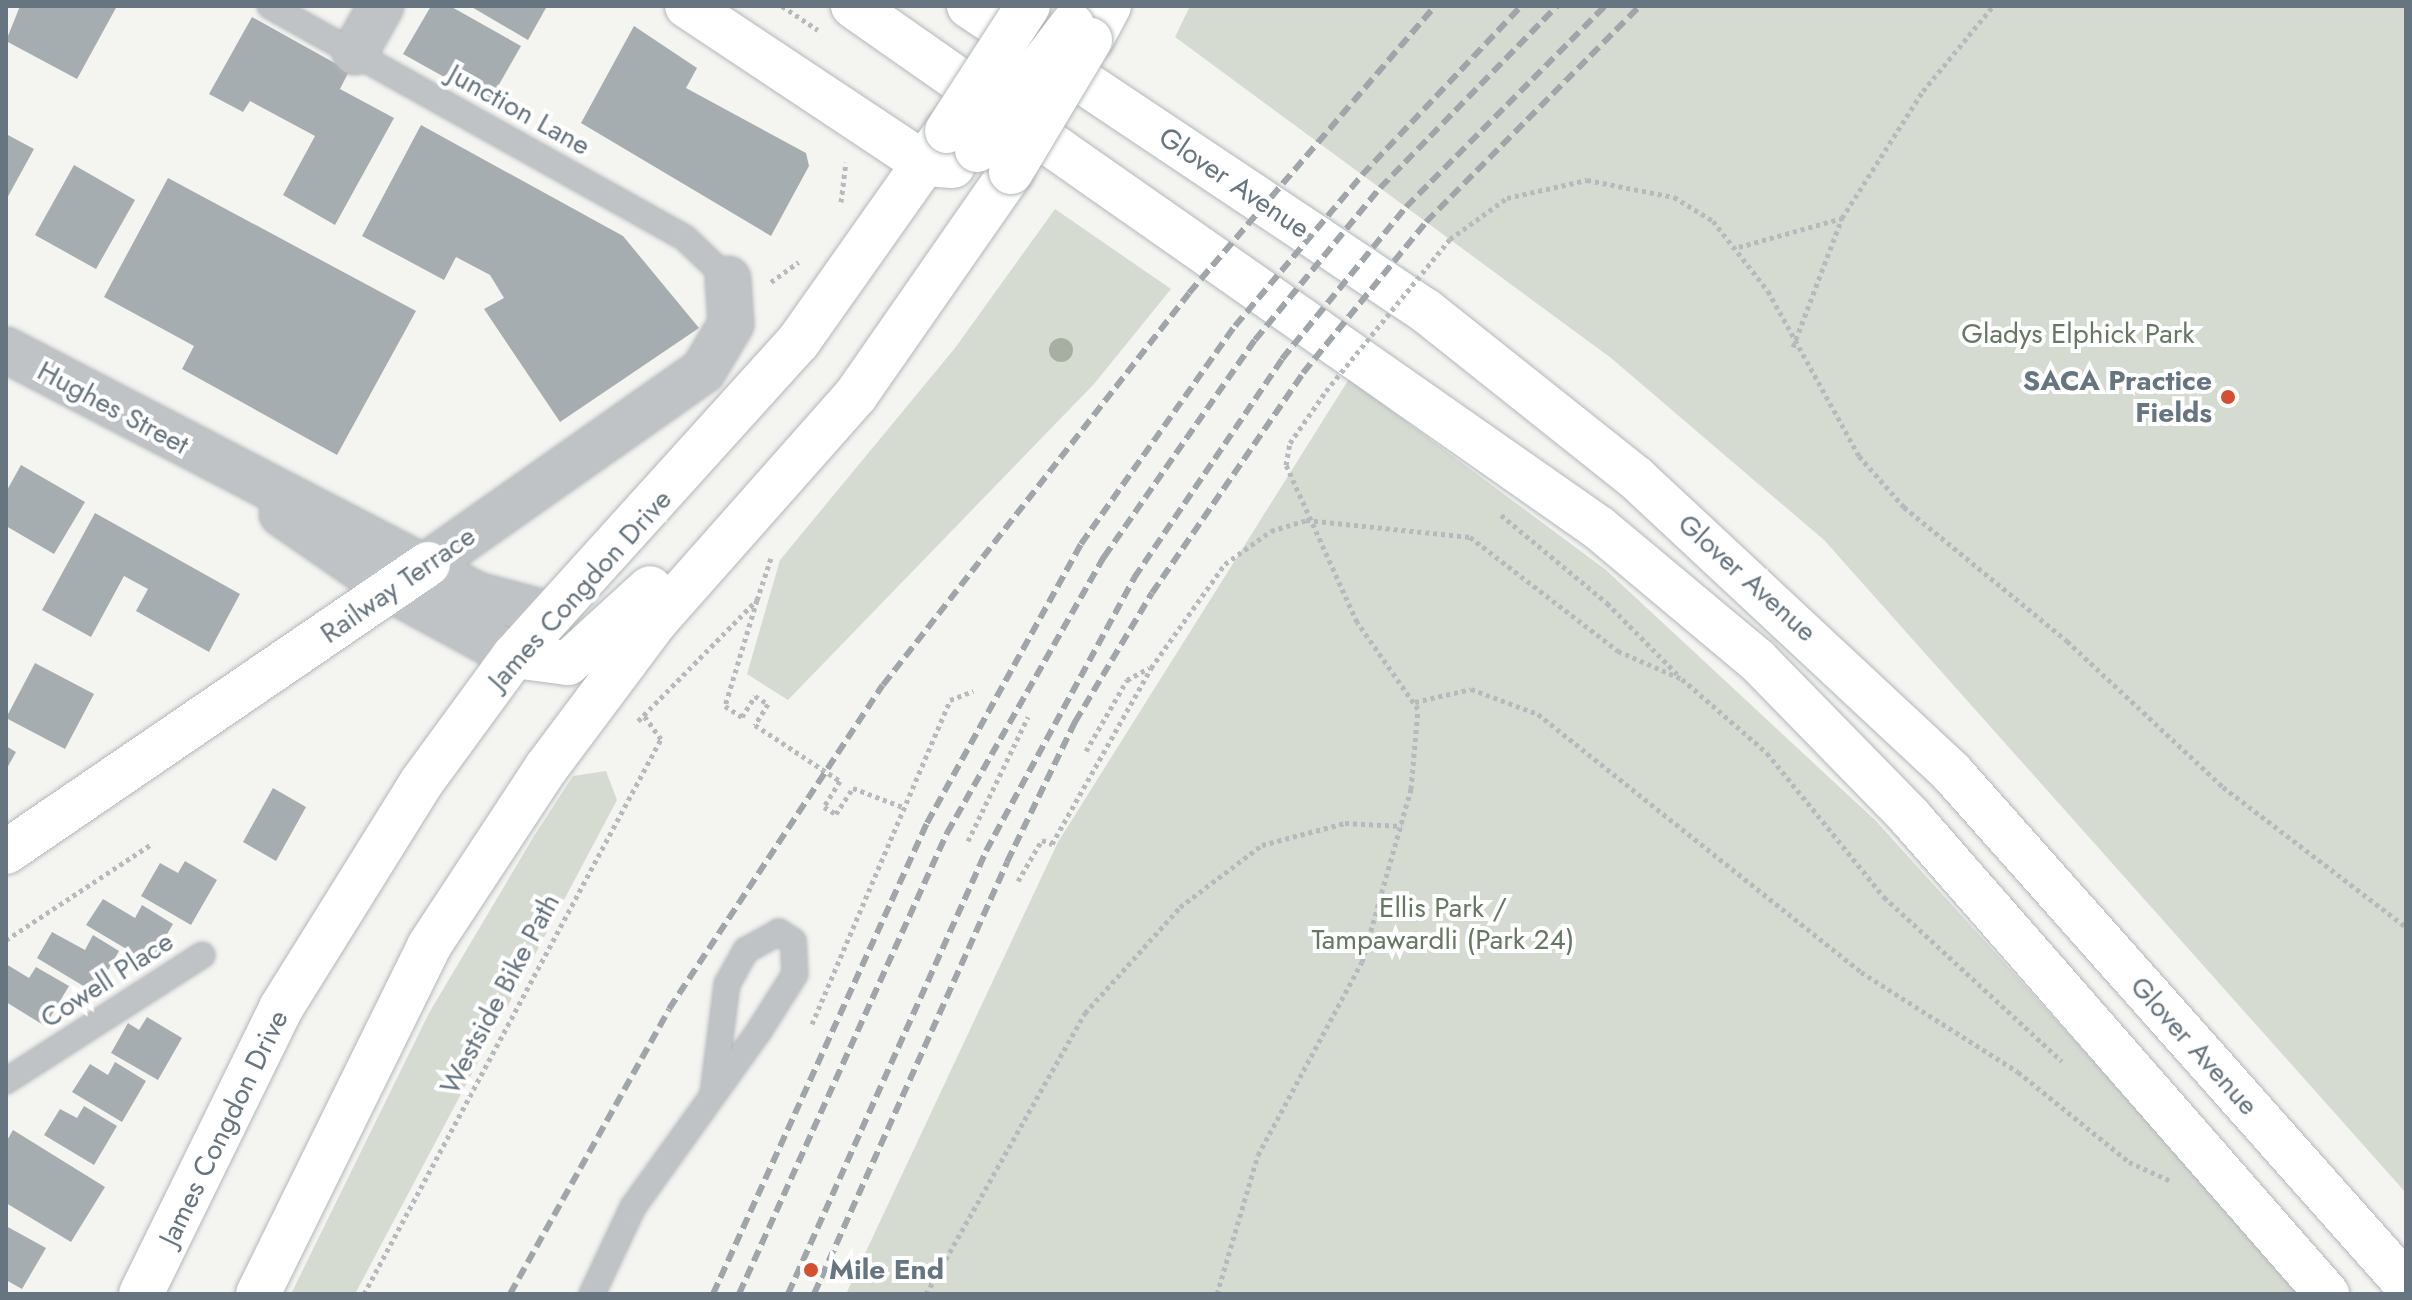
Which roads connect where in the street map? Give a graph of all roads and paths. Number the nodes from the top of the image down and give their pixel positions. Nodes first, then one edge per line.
1 (270, 6) edge
2 (381, 6) edge
3 (687, 6) edge
4 (853, 6) edge
5 (969, 6) edge
6 (1028, 6) edge
7 (1993, 6) edge
8 (1090, 19) edge
9 (355, 52) junction
10 (842, 152) dead end
11 (965, 154) junction
12 (839, 206) dead end
13 (1842, 218) junction
14 (1739, 247) junction
15 (804, 257) dead end
16 (731, 292) junction
17 (1793, 347) junction
18 (6, 350) edge
19 (856, 395) junction
20 (221, 466) junction
21 (1306, 520) junction
22 (428, 564) junction
23 (392, 590) junction
24 (757, 600) dead end
25 (1607, 603) dead end
26 (552, 615) junction
27 (514, 656) junction
28 (1151, 668) junction
29 (1682, 679) junction
30 (973, 691) dead end
31 (1415, 702) junction
32 (644, 716) dead end
33 (1028, 717) dead end
34 (1086, 751) dead end
35 (903, 807) junction
36 (1402, 826) junction
37 (968, 841) dead end
38 (153, 843) dead end
39 (6, 852) edge
40 (1018, 881) dead end
41 (2406, 927) edge
42 (6, 940) edge
43 (202, 955) dead end
44 (812, 1024) dead end
45 (2070, 1068) dead end
46 (6, 1081) edge
47 (713, 1093) junction
48 (2172, 1168) dead end
49 (2406, 1284) edge
50 (141, 1294) edge
51 (258, 1294) edge
52 (364, 1294) edge
53 (592, 1294) edge
54 (926, 1294) edge
55 (1217, 1294) edge
56 (2327, 1294) edge

1 - 9 lane, Junction Lane
2 - 9 street
3 - 11 main road
4 - 56 main road, Glover Avenue
5 - 49 main road, Glover Avenue
6 - 11 main road, James Congdon Drive, bridge
7 - 13 path
8 - 11 main road, bridge
9 - 16 lane, Junction Lane
10 - 12 path
11 - 19 main road, James Congdon Drive
11 - 26 main road, James Congdon Drive
13 - 14 path
13 - 17 path
14 - 17 path
14 - 21 path, bridge
15 - 16 path
16 - 22 street, Railway Terrace
17 - 41 path
18 - 20 street, Hughes Street
19 - 27 main road
19 - 51 main road, James Congdon Drive
20 - 22 street, Hughes Street
20 - 23 street, Hughes Street
21 - 28 path
21 - 29 path
21 - 31 path
22 - 23 main road, Railway Terrace
22 - 26 street, Hughes Street
23 - 27 street, Hughes Street
23 - 39 main road, Railway Terrace
24 - 35 path
25 - 29 path
26 - 27 main road, James Congdon Drive
27 - 50 main road, James Congdon Drive
28 - 34 path
28 - 40 path
29 - 45 path
30 - 35 path
31 - 36 path
31 - 48 path
32 - 52 path, Westside Bike Path
33 - 37 path
35 - 44 path
36 - 54 path
36 - 55 path
38 - 42 path
43 - 46 lane, Cowell Place
47 - 47 lane
47 - 53 lane

